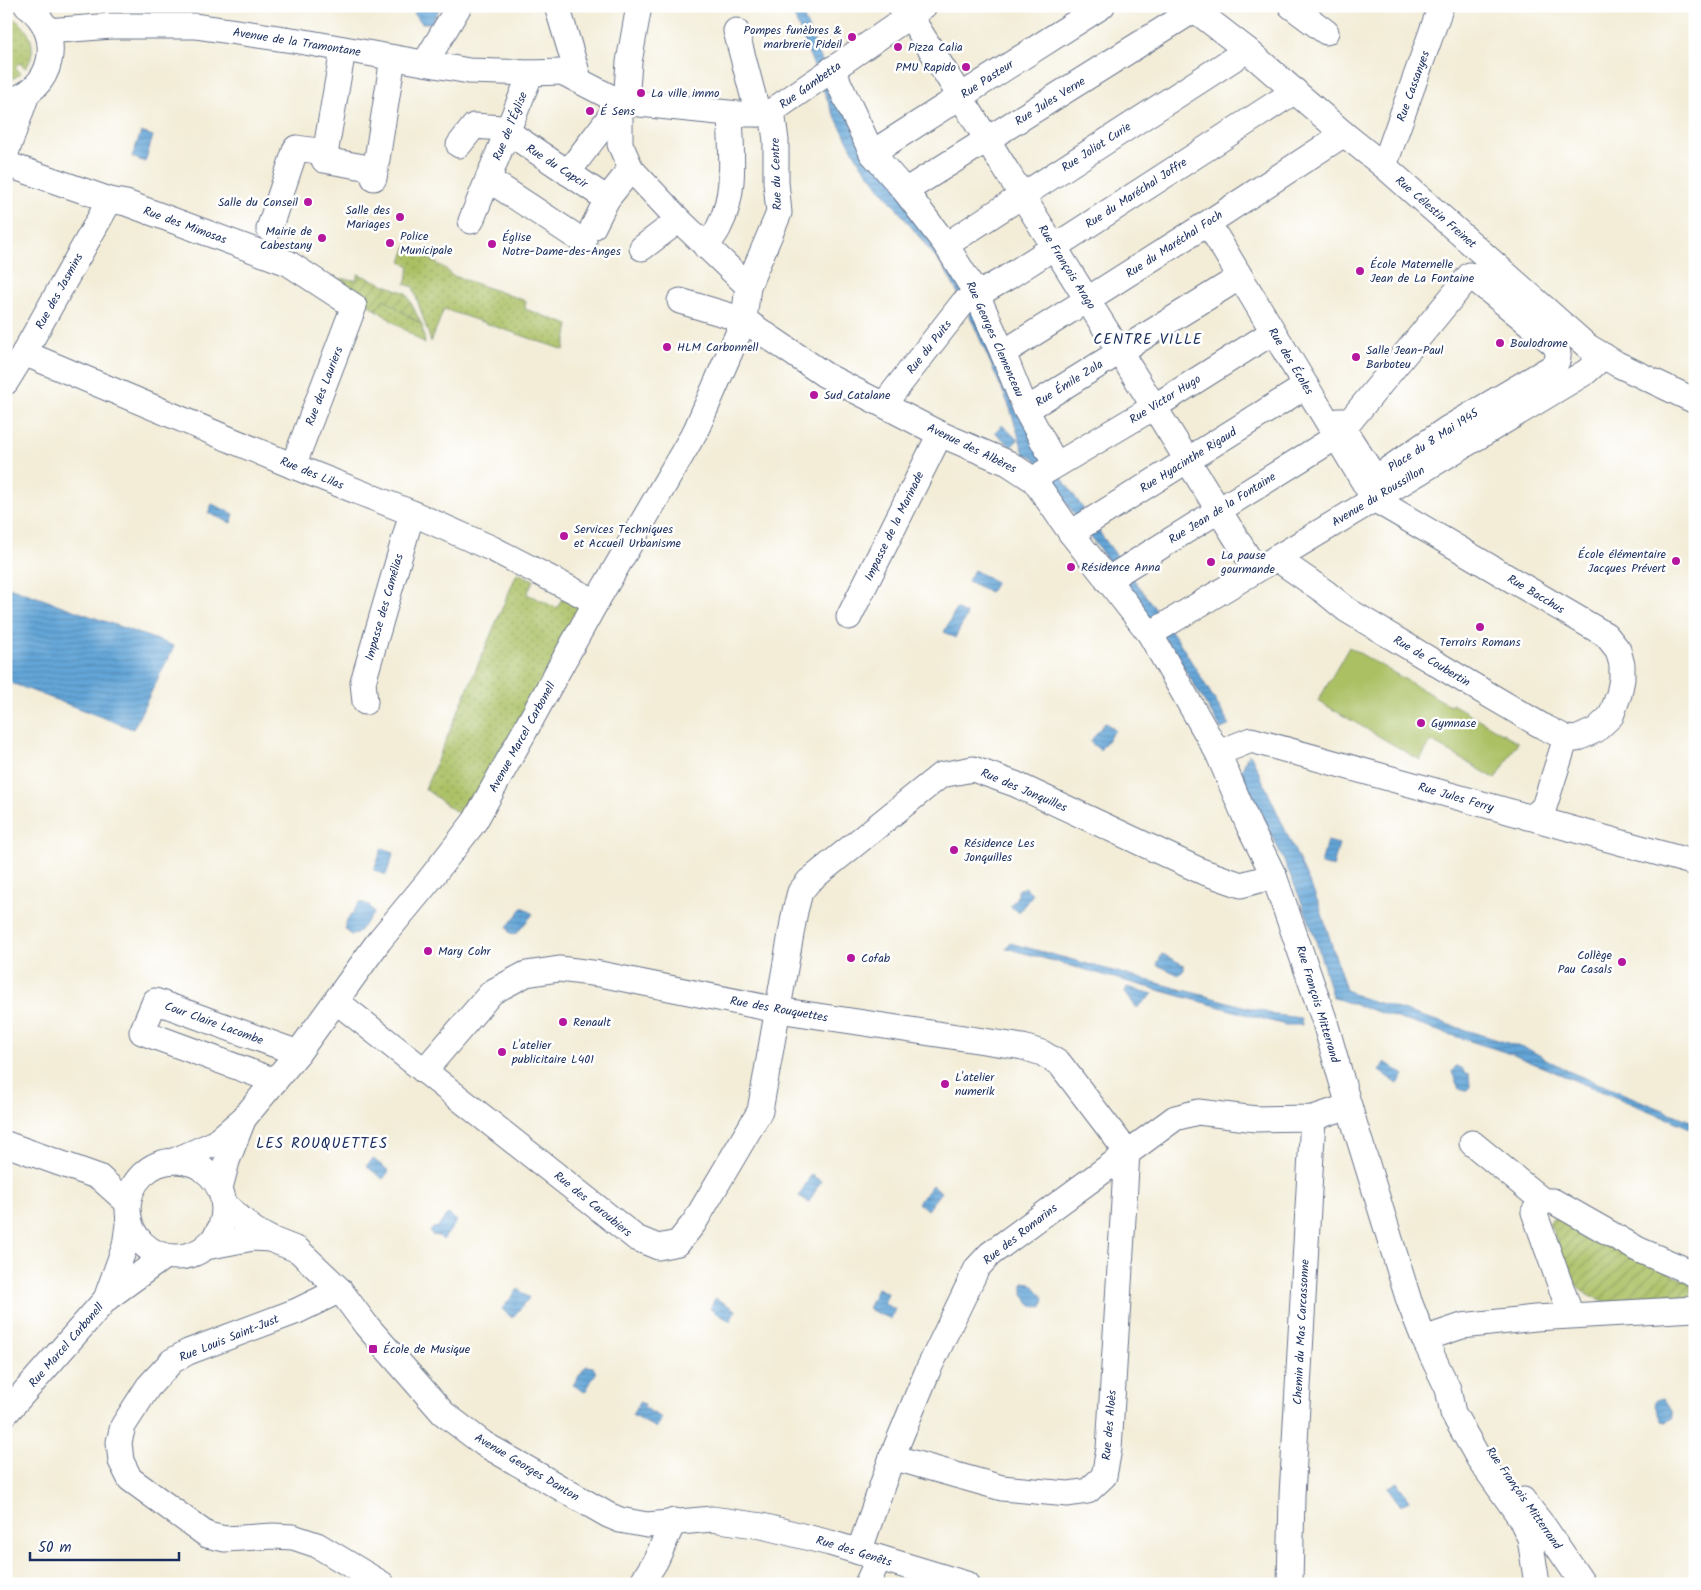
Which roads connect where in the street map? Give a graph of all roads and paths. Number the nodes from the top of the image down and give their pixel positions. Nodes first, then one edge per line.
1 (27, 6) edge
2 (459, 6) edge
3 (557, 6) edge
4 (1102, 6) edge
5 (1291, 6) edge
6 (1441, 6) edge
7 (642, 8) edge
8 (912, 9) edge
9 (1199, 10) edge
10 (47, 31) junction
11 (736, 31) dead end
12 (1326, 32) dead end
13 (343, 50) junction
14 (1246, 50) junction
15 (393, 58) junction
16 (425, 63) junction
17 (832, 69) junction
18 (539, 72) junction
19 (578, 79) junction
20 (1295, 91) junction
21 (961, 96) junction
22 (17, 97) edge
23 (623, 102) junction
24 (765, 112) junction
25 (730, 114) junction
26 (508, 132) junction
27 (1344, 134) junction
28 (988, 139) junction
29 (459, 145) dead end
30 (6, 153) edge
31 (872, 153) junction
32 (324, 156) junction
33 (6, 164) edge
34 (1384, 166) junction
35 (631, 169) junction
36 (568, 173) junction
37 (488, 179) junction
38 (905, 191) junction
39 (1022, 195) junction
40 (607, 199) junction
41 (110, 200) junction
42 (679, 220) junction
43 (471, 221) dead end
44 (1208, 223) junction
45 (269, 229) dead end
46 (946, 244) junction
47 (706, 246) junction
48 (1054, 246) junction
49 (642, 248) dead end
50 (1470, 275) joint
51 (1240, 277) junction
52 (748, 286) junction
53 (977, 295) junction
54 (1088, 300) junction
55 (680, 301) dead end
56 (354, 306) joint
57 (744, 320) junction
58 (1273, 332) junction
59 (1595, 351) junction
60 (1120, 352) junction
61 (24, 353) junction
62 (1003, 353) junction
63 (6, 382) edge
64 (1306, 386) junction
65 (1695, 401) edge
66 (884, 404) junction
67 (1154, 407) junction
68 (1026, 410) junction
69 (940, 434) junction
70 (1336, 437) junction
71 (1188, 460) junction
72 (1056, 465) junction
73 (293, 466) junction
74 (1034, 480) junction
75 (1374, 499) junction
76 (1219, 510) junction
77 (412, 513) junction
78 (1071, 533) junction
79 (1266, 564) junction
80 (1107, 580) junction
81 (596, 602) junction
82 (849, 618) dead end
83 (1150, 634) junction
84 (365, 702) dead end
85 (1566, 738) junction
86 (1218, 753) junction
87 (1527, 817) junction
88 (1695, 863) edge
89 (1274, 876) junction
90 (336, 1001) junction
91 (778, 1010) junction
92 (298, 1053) junction
93 (424, 1070) junction
94 (275, 1081) junction
95 (1349, 1106) junction
96 (244, 1118) junction
97 (1313, 1118) junction
98 (1472, 1143) dead end
99 (6, 1144) edge
100 (1127, 1152) junction
101 (174, 1161) junction
102 (143, 1174) junction
103 (99, 1177) junction
104 (222, 1196) junction
105 (1543, 1201) junction
106 (129, 1210) junction
107 (270, 1239) junction
108 (206, 1247) junction
109 (165, 1256) junction
110 (1695, 1274) edge
111 (340, 1290) junction
112 (106, 1299) junction
113 (1695, 1309) edge
114 (1571, 1315) junction
115 (1424, 1339) junction
116 (1448, 1389) junction
117 (6, 1413) edge
118 (892, 1457) junction
119 (674, 1521) junction
120 (771, 1528) joint
121 (869, 1555) junction
122 (382, 1584) edge
123 (641, 1584) edge
124 (867, 1584) edge
125 (966, 1584) edge
126 (1290, 1584) edge
127 (1537, 1584) edge
128 (1546, 1584) edge
129 (1581, 1584) edge

1 - 10 street
2 - 16 street
3 - 19 street
4 - 21 street, Rue Pasteur
5 - 12 street
6 - 34 street, Rue Cassanyes
7 - 23 street
8 - 17 street, Rue Gambetta
8 - 21 street, Rue François Arago
9 - 14 street, Rue Célestin Freinet
9 - 28 street, Rue Jules Verne
10 - 13 street, Avenue de la Tramontane
10 - 22 street
11 - 24 street, Rue du Centre
13 - 15 street, Avenue de la Tramontane
13 - 32 street
14 - 20 street, Rue Célestin Freinet
14 - 39 street, Rue Joliot Curie
15 - 16 street, Avenue de la Tramontane
15 - 32 street
16 - 18 street, Avenue de la Tramontane
17 - 24 street, Rue Gambetta
17 - 31 street, Rue Georges Clemenceau
18 - 19 street, Avenue de la Tramontane
18 - 26 street, Rue de l'Église
19 - 23 street, Avenue de la Tramontane
20 - 27 street, Rue Célestin Freinet
20 - 48 street, Rue du Maréchal Joffre
21 - 28 street, Rue François Arago
21 - 31 street, Rue Pasteur
22 - 30 street
23 - 25 street
23 - 35 street
23 - 36 street
24 - 25 street
24 - 52 street, Rue du Centre
25 - 47 street
26 - 29 street
26 - 36 street, Rue du Capcir
26 - 37 street, Rue de l'Église
27 - 34 street, Rue Célestin Freinet
27 - 44 street, Rue du Maréchal Foch
28 - 38 street, Rue Jules Verne
28 - 39 street, Rue François Arago
31 - 38 street, Rue Georges Clemenceau
32 - 45 street
33 - 41 street, Rue des Mimosas
34 - 59 street, Rue Célestin Freinet
35 - 40 street
35 - 42 street
36 - 40 street, Rue du Capcir
37 - 40 street
37 - 43 street, Rue de l'Église
38 - 46 street, Rue Georges Clemenceau
39 - 46 street, Rue Joliot Curie
39 - 48 street, Rue François Arago
41 - 56 street, Rue des Mimosas
41 - 61 street, Rue des Jasmins
42 - 47 street
42 - 49 street
44 - 51 street, Rue des Écoles
44 - 54 street, Rue du Maréchal Foch
46 - 53 street, Rue Georges Clemenceau
47 - 52 street
48 - 53 street, Rue du Maréchal Joffre
48 - 54 street, Rue François Arago
50 - 50 street, Place du 8 Mai 1945
51 - 58 street, Rue des Écoles
51 - 60 street, Rue Émile Zola
52 - 57 street, Rue du Centre
53 - 62 street, Rue Georges Clemenceau
53 - 66 street, Rue du Puits
54 - 60 street, Rue François Arago
54 - 62 street, Rue du Maréchal Foch
55 - 57 street, Avenue des Albères
56 - 73 street, Rue des Lauriers
57 - 66 street, Avenue des Albères
57 - 81 street, Avenue Marcel Carbonell
58 - 64 street, Rue des Écoles
58 - 67 street, Rue Victor Hugo
59 - 65 street, Rue Célestin Freinet
59 - 75 street, Avenue du Roussillon
60 - 67 street, Rue François Arago
60 - 68 street, Rue Émile Zola
61 - 63 street, Rue des Jasmins
61 - 73 street, Rue des Lilas
62 - 68 street, Rue Georges Clemenceau
64 - 70 street, Rue des Écoles
64 - 71 street, Rue Hyacinthe Rigaud
66 - 69 street, Avenue des Albères
67 - 71 street, Rue François Arago
67 - 72 street, Rue Victor Hugo
68 - 72 street, Rue Georges Clemenceau
69 - 74 street, Avenue des Albères
69 - 82 street, Impasse de la Marinade
70 - 75 street, Rue des Écoles
70 - 76 street, Rue Jean de la Fontaine
71 - 76 street, Rue François Arago
71 - 78 street, Rue Hyacinthe Rigaud
72 - 74 street
73 - 77 street, Rue des Lilas
74 - 78 street, Avenue des Albères
75 - 79 street, Avenue du Roussillon
75 - 85 street, Rue Bacchus
76 - 79 street, Rue François Arago
76 - 80 street, Rue Jean de la Fontaine
77 - 81 street, Rue des Lilas
77 - 84 street, Impasse des Camélias
78 - 80 street, Avenue des Albères
79 - 83 street, Avenue du Roussillon
79 - 85 street, Rue de Coubertin
80 - 83 street, Avenue des Albères
81 - 90 street, Avenue Marcel Carbonell
83 - 86 street, Rue François Mitterrand
85 - 87 street
86 - 87 street, Rue Jules Ferry
86 - 89 street, Rue François Mitterrand
87 - 88 street, Rue Jules Ferry
89 - 91 street, Rue des Jonquilles
89 - 95 street, Rue François Mitterrand
90 - 92 street, Avenue Marcel Carbonell
90 - 93 street, Rue des Caroubiers
91 - 93 street, Rue des Rouquettes
91 - 93 street, Rue des Caroubiers
91 - 100 street, Rue des Rouquettes
92 - 94 street, Avenue Marcel Carbonell
92 - 94 street, Cour Claire Lacombe
94 - 96 street, Avenue Marcel Carbonell
95 - 97 street
95 - 115 street, Rue François Mitterrand
96 - 101 street, Avenue Marcel Carbonell
96 - 104 street, Avenue Marcel Carbonell
97 - 100 street, Rue des Romarins
97 - 126 street, Chemin du Mas Carcassonne
98 - 105 street
99 - 103 street
100 - 118 street, Rue des Romarins
100 - 118 street, Rue des Aloès
101 - 102 street
101 - 104 street
102 - 103 street
102 - 106 street
103 - 106 street
104 - 107 street, Avenue Georges Danton
104 - 108 street
105 - 110 street
105 - 114 street
106 - 109 street
106 - 112 street, Rue Marcel Carbonell
107 - 108 street, Avenue Georges Danton
107 - 111 street, Avenue Georges Danton
108 - 109 street
109 - 112 street, Rue Marcel Carbonell
111 - 119 street, Avenue Georges Danton
111 - 122 street, Rue Louis Saint-Just
112 - 117 street, Rue Marcel Carbonell
113 - 114 street
114 - 115 street
115 - 116 street, Rue François Mitterrand
116 - 127 street, Rue François Mitterrand
116 - 129 street, Rue François Mitterrand
118 - 121 street, Rue des Romarins
119 - 120 street, Avenue Georges Danton
119 - 123 street
120 - 121 street, Rue des Genêts
121 - 124 street, Rue des Romarins
121 - 125 street, Rue des Genêts
128 - 129 street

